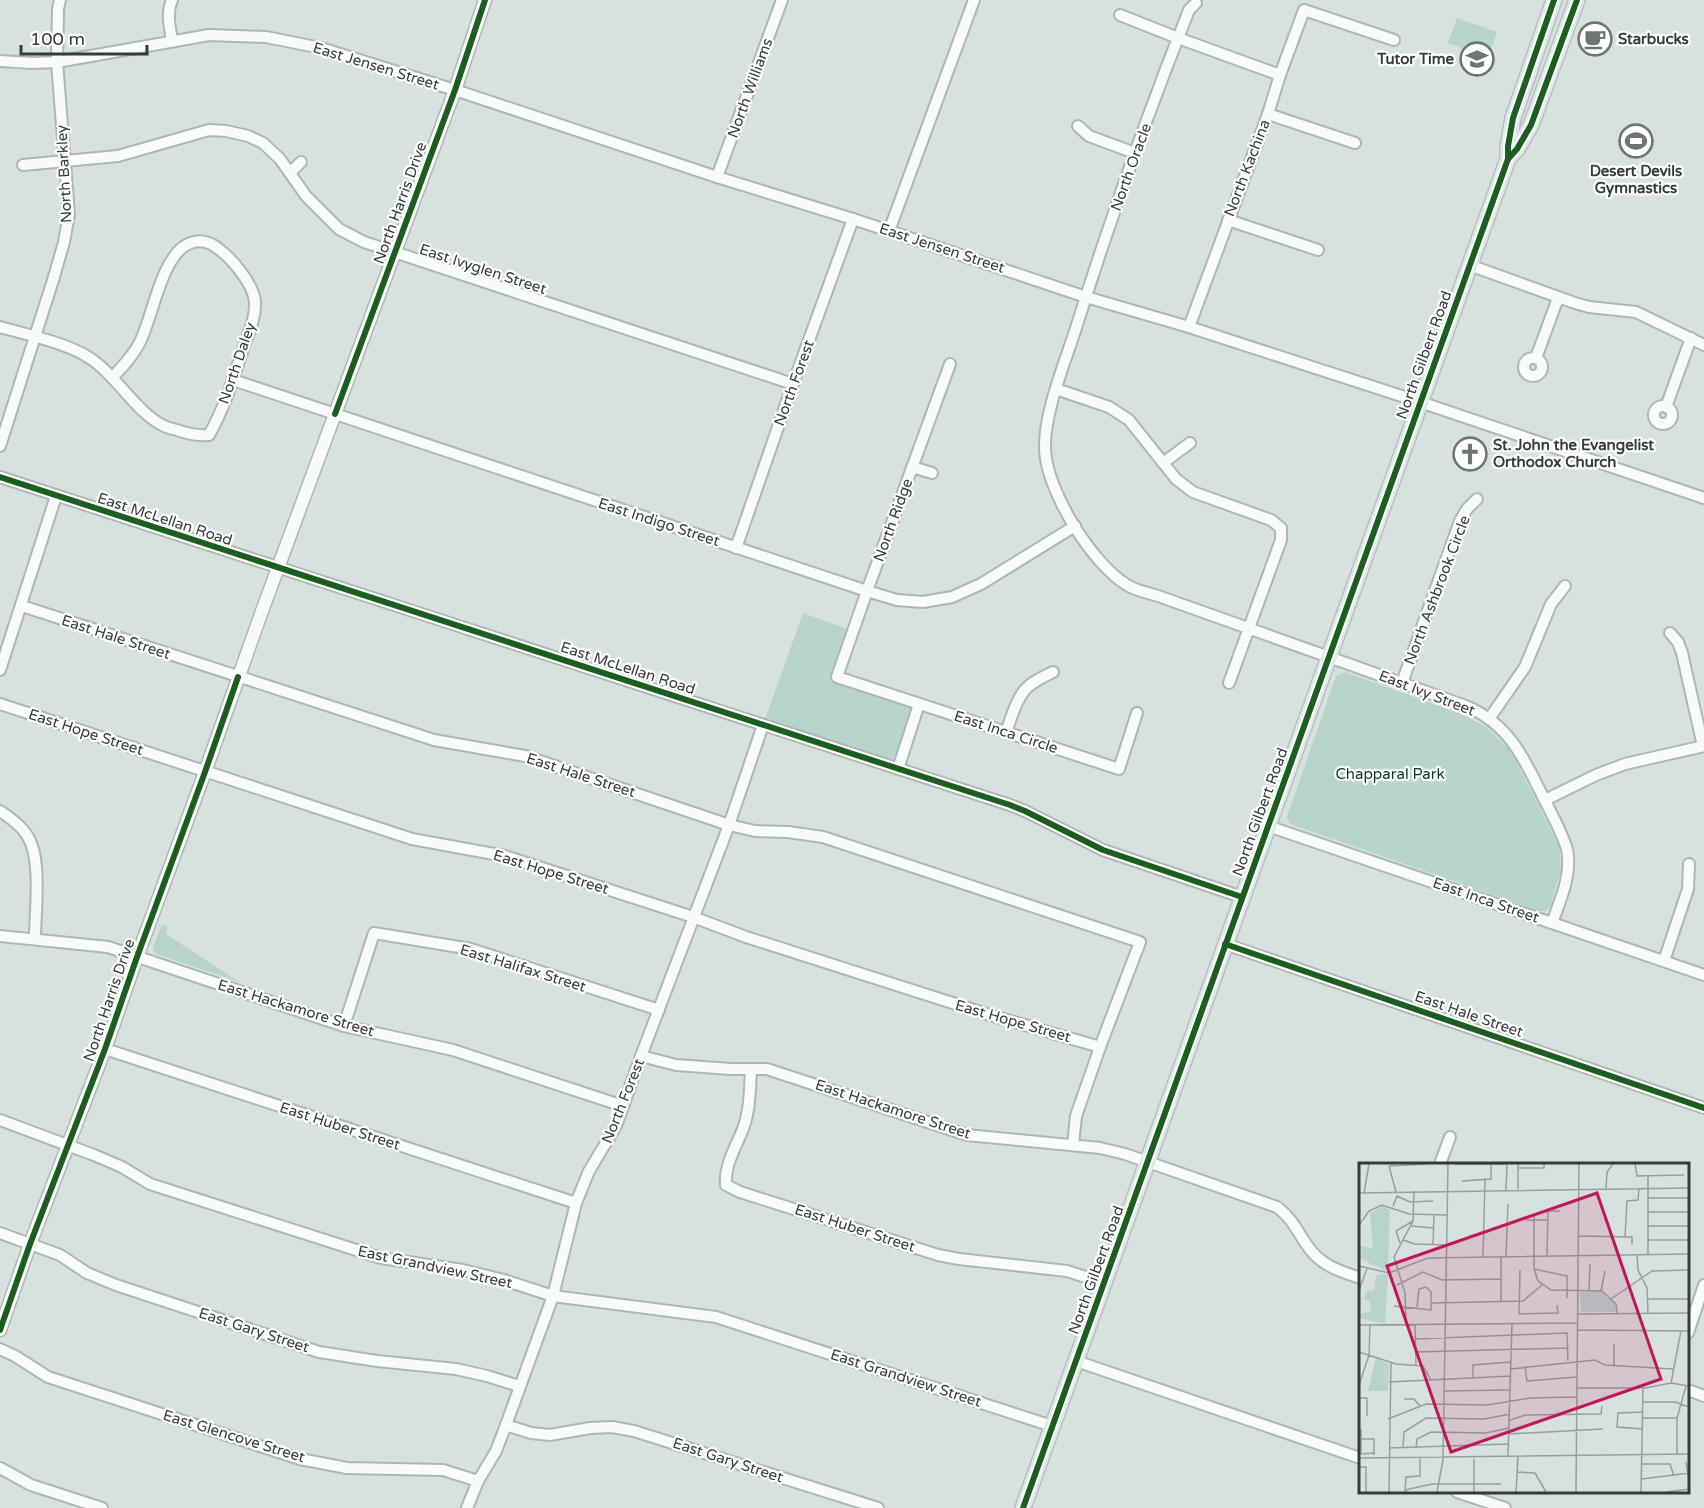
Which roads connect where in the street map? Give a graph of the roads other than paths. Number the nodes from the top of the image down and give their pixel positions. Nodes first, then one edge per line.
1 (60, 0) edge
2 (172, 0) edge
3 (485, 0) edge
4 (782, 0) edge
5 (974, 0) edge
6 (1554, 0) edge
7 (1577, 0) edge
8 (1196, 3) dead end
9 (1120, 15) dead end
10 (1178, 38) junction
11 (172, 40) junction
12 (1394, 40) dead end
13 (0, 61) edge
14 (57, 62) junction
15 (1280, 75) junction
16 (455, 90) junction
17 (1268, 114) junction
18 (1078, 126) dead end
19 (1355, 143) dead end
20 (1135, 153) junction
21 (1508, 159) junction
22 (64, 162) junction
23 (302, 162) dead end
24 (23, 165) dead end
25 (290, 173) junction
26 (717, 177) junction
27 (854, 219) junction
28 (1228, 220) junction
29 (890, 231) junction
30 (1318, 250) dead end
31 (394, 252) junction
32 (1469, 265) junction
33 (1086, 297) junction
34 (1558, 298) junction
35 (0, 327) edge
36 (1189, 327) junction
37 (34, 337) junction
38 (1691, 338) junction
39 (1704, 345) edge
40 (1536, 358) dead end
41 (950, 364) dead end
42 (112, 378) junction
43 (232, 380) junction
44 (793, 384) junction
45 (1056, 389) junction
46 (1420, 402) junction
47 (1666, 407) dead end
48 (335, 414) junction
49 (1190, 443) dead end
50 (0, 446) edge
51 (1162, 463) junction
52 (912, 467) junction
53 (932, 473) dead end
54 (0, 477) edge
55 (56, 496) junction
56 (1704, 498) edge
57 (1477, 499) dead end
58 (1076, 526) junction
59 (736, 548) junction
60 (278, 568) junction
61 (1565, 586) dead end
62 (867, 591) junction
63 (22, 606) junction
64 (1248, 628) junction
65 (1670, 633) dead end
66 (1329, 657) junction
67 (0, 670) edge
68 (1053, 672) dead end
69 (238, 677) junction
70 (837, 677) joint
71 (1229, 683) dead end
72 (1402, 683) junction
73 (0, 704) edge
74 (919, 704) junction
75 (1137, 713) dead end
76 (1489, 719) junction
77 (763, 725) junction
78 (1006, 732) junction
79 (1703, 746) edge
80 (898, 769) junction
81 (206, 772) junction
82 (1545, 801) junction
83 (0, 811) edge
84 (729, 825) junction
85 (1268, 826) junction
86 (1689, 864) dead end
87 (1242, 897) junction
88 (693, 917) junction
89 (1552, 922) junction
90 (0, 936) edge
91 (35, 939) junction
92 (1226, 944) junction
93 (137, 957) junction
94 (1664, 961) junction
95 (1704, 975) edge
96 (659, 1010) junction
97 (344, 1026) junction
98 (1100, 1047) junction
99 (105, 1049) junction
100 (641, 1056) junction
101 (751, 1069) junction
102 (623, 1106) junction
103 (1704, 1108) edge
104 (0, 1120) edge
105 (1450, 1137) dead end
106 (68, 1146) junction
107 (1072, 1146) junction
108 (1147, 1162) junction
109 (1440, 1163) edge
110 (576, 1203) junction
111 (0, 1233) edge
112 (30, 1244) junction
113 (1359, 1278) edge
114 (1104, 1283) junction
115 (1704, 1285) edge
116 (553, 1296) junction
117 (0, 1330) edge
118 (1689, 1330) edge
119 (0, 1349) edge
120 (1076, 1361) junction
121 (519, 1386) junction
122 (1689, 1390) edge
123 (1704, 1396) edge
124 (506, 1425) junction
125 (1052, 1426) junction
126 (1359, 1458) edge
127 (0, 1468) edge
128 (478, 1481) junction
129 (1463, 1493) edge
130 (102, 1508) edge
131 (467, 1508) edge
132 (878, 1508) edge
133 (1023, 1508) edge
134 (1505, 1508) edge

1 - 14 street, North Barkley
2 - 11 street
3 - 16 street, North Harris Drive
4 - 26 street, North Williams
5 - 29 street
6 - 21 main road, North Gilbert Road
7 - 21 main road, North Gilbert Road
8 - 10 street, North Oracle
9 - 10 street
10 - 15 street
10 - 20 street, North Oracle
11 - 14 street, East Jensen Street
11 - 16 street, East Jensen Street
12 - 15 street, North Kachina
13 - 14 street, East Jensen Street
14 - 22 street, North Barkley
15 - 17 street, North Kachina
16 - 26 street, East Jensen Street
16 - 31 street, North Harris Drive
17 - 19 street
17 - 28 street, North Kachina
18 - 20 street
20 - 33 street, North Oracle
21 - 32 main road, North Gilbert Road
22 - 24 street, East Ivyglen Street
22 - 25 street, East Ivyglen Street
22 - 37 street, North Barkley
23 - 25 street
25 - 31 street, East Ivyglen Street
26 - 27 street, East Jensen Street
27 - 29 street, East Jensen Street
27 - 44 street, North Forest
28 - 30 street
28 - 36 street, North Kachina
29 - 33 street, East Jensen Street
31 - 44 street, East Ivyglen Street
31 - 48 street, North Harris Drive
32 - 34 street
32 - 46 main road, North Gilbert Road
33 - 36 street, East Jensen Street
33 - 45 street
34 - 38 street
34 - 40 street
35 - 37 street
36 - 46 street, East Jensen Street
37 - 42 street
37 - 50 street, North Barkley
38 - 39 street
38 - 47 street
41 - 52 street, North Ridge
42 - 43 street, North Daley
42 - 43 street, North Daley
43 - 48 street, East Indigo Street
44 - 59 street, North Forest
45 - 51 street
45 - 58 street
46 - 56 street, East Jensen Street
46 - 66 main road, North Gilbert Road
48 - 59 street, East Indigo Street
48 - 60 street, North Harris Drive
49 - 51 street
51 - 64 street
52 - 53 street
52 - 62 street, North Ridge
54 - 55 street, East McLellan Road
55 - 60 street, East McLellan Road
55 - 63 street
57 - 72 street, North Ashbrook Circle
58 - 62 street, East Indigo Street
58 - 64 street, East Ivy Street
59 - 62 street, East Indigo Street
60 - 69 street, North Harris Drive
60 - 77 street, East McLellan Road
61 - 76 street
62 - 70 street, North Ridge
63 - 67 street
63 - 69 street, East Hale Street
64 - 66 street, East Ivy Street
64 - 71 street
65 - 79 street
66 - 72 street, East Ivy Street
66 - 85 main road, North Gilbert Road
68 - 78 street
69 - 81 street, North Harris Drive
69 - 84 street, East Hale Street
70 - 74 street, East Inca Circle
72 - 76 street, East Ivy Street
73 - 81 street, East Hope Street
74 - 78 street, East Inca Circle
74 - 80 street
75 - 78 street, East Inca Circle
76 - 82 street, East Ivy Street
77 - 80 street, East McLellan Road
77 - 84 street, North Forest
79 - 82 street
80 - 87 street, East McLellan Road
81 - 88 street, East Hope Street
81 - 93 street, North Harris Drive
82 - 89 street, East Ivy Street
83 - 91 street
84 - 88 street, North Forest
84 - 98 street, East Hale Street
85 - 87 main road, North Gilbert Road
85 - 89 street, East Inca Street
86 - 94 street
87 - 92 main road, North Gilbert Road
88 - 96 street, North Forest
88 - 98 street, East Hope Street
89 - 94 street, East Inca Street
90 - 91 street, East Hackamore Street
91 - 93 street, East Hackamore Street
92 - 103 street, East Hale Street
92 - 108 main road, North Gilbert Road
93 - 97 street, East Hackamore Street
93 - 99 street, North Harris Drive
94 - 95 street, East Inca Street
96 - 97 street, East Halifax Street
96 - 100 street, North Forest
97 - 102 street, East Hackamore Street
98 - 107 street
99 - 106 street, North Harris Drive
99 - 110 street, East Huber Street
100 - 101 street, East Hackamore Street
100 - 102 street, North Forest
101 - 107 street, East Hackamore Street
101 - 114 street, East Huber Street
102 - 110 street, North Forest
104 - 106 street, East Grandview Street
105 - 109 street
106 - 112 street, North Harris Drive
106 - 116 street, East Grandview Street
107 - 108 street, East Hackamore Street
108 - 113 street, East Hackamore Street
108 - 114 main road, North Gilbert Road
110 - 116 street, North Forest
111 - 112 street, East Gary Street
112 - 117 street, North Harris Drive
112 - 121 street, East Gary Street
114 - 120 main road, North Gilbert Road
115 - 118 street
116 - 121 street, North Forest
116 - 125 street, East Grandview Street
119 - 128 street, East Glencove Street
120 - 125 main road, North Gilbert Road
120 - 126 street
121 - 124 street, North Forest
122 - 123 street
124 - 128 street, North Forest
124 - 132 street, East Gary Street
125 - 133 main road, North Gilbert Road
127 - 130 street
128 - 131 street, North Forest
129 - 134 street

